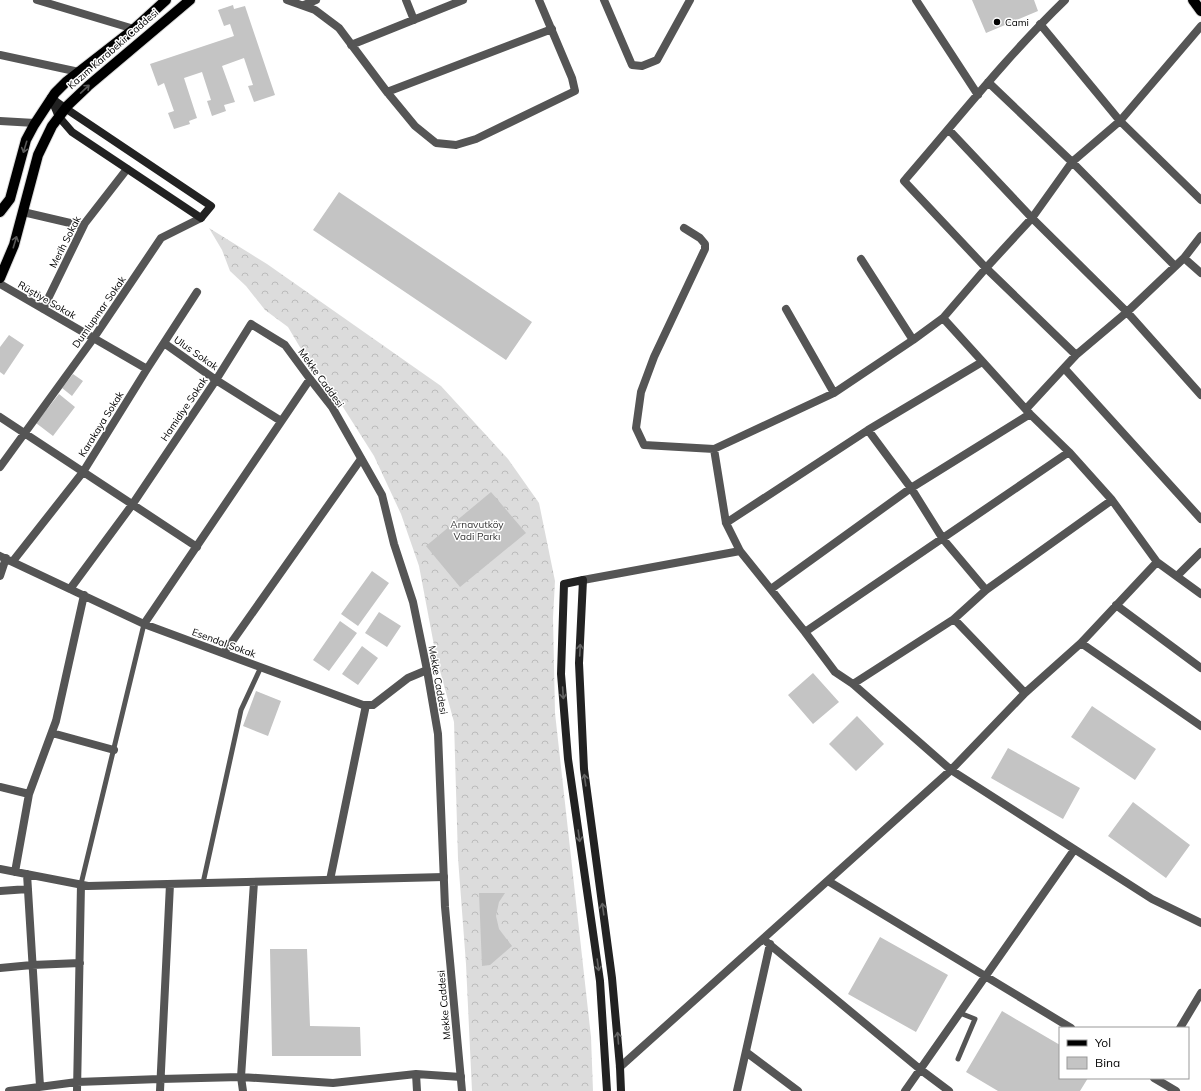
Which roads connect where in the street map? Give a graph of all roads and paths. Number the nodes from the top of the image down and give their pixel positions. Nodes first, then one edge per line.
1 (37, 0) edge
2 (166, 0) edge
3 (190, 0) edge
4 (287, 0) edge
5 (316, 0) edge
6 (406, 0) edge
7 (463, 0) edge
8 (539, 0) edge
9 (604, 0) edge
10 (690, 0) edge
11 (916, 0) edge
12 (1065, 0) edge
13 (1193, 0) edge
14 (304, 5) junction
15 (1201, 11) edge
16 (414, 20) junction
17 (1040, 24) junction
18 (1201, 26) edge
19 (134, 29) junction
20 (552, 29) junction
21 (351, 45) junction
22 (0, 55) edge
23 (79, 72) junction
24 (988, 82) junction
25 (387, 92) junction
26 (978, 95) junction
27 (51, 98) junction
28 (65, 108) junction
29 (59, 117) junction
30 (0, 121) edge
31 (1120, 121) junction
32 (35, 123) junction
33 (949, 130) junction
34 (1072, 162) junction
35 (127, 169) junction
36 (1201, 200) edge
37 (0, 212) edge
38 (23, 212) junction
39 (201, 218) junction
40 (1032, 218) junction
41 (83, 226) junction
42 (684, 228) dead end
43 (1201, 236) edge
44 (1184, 258) junction
45 (860, 259) dead end
46 (1175, 266) junction
47 (986, 268) junction
48 (1, 271) edge
49 (1201, 273) edge
50 (0, 284) edge
51 (197, 292) dead end
52 (43, 309) junction
53 (786, 309) dead end
54 (1127, 312) junction
55 (943, 318) junction
56 (251, 324) joint
57 (93, 338) junction
58 (913, 340) junction
59 (164, 343) junction
60 (1076, 355) junction
61 (982, 362) junction
62 (1064, 368) junction
63 (147, 369) junction
64 (310, 379) junction
65 (216, 380) junction
66 (834, 393) junction
67 (1201, 395) edge
68 (1028, 411) junction
69 (0, 417) edge
70 (281, 421) junction
71 (868, 430) junction
72 (24, 432) junction
73 (714, 449) junction
74 (1069, 452) junction
75 (360, 459) junction
76 (0, 467) edge
77 (83, 472) junction
78 (911, 488) junction
79 (1112, 500) junction
80 (132, 505) junction
81 (1201, 519) edge
82 (726, 523) junction
83 (943, 538) junction
84 (196, 547) junction
85 (740, 551) junction
86 (1201, 552) edge
87 (6, 559) edge
88 (1157, 562) junction
89 (0, 576) edge
90 (1177, 576) junction
91 (583, 580) junction
92 (70, 589) junction
93 (771, 589) junction
94 (986, 590) junction
95 (1201, 594) edge
96 (84, 595) junction
97 (1116, 605) junction
98 (954, 619) junction
99 (144, 624) junction
100 (805, 632) junction
101 (1081, 643) junction
102 (224, 653) junction
103 (261, 667) junction
104 (1201, 668) edge
105 (427, 670) junction
106 (853, 684) junction
107 (1024, 693) junction
108 (366, 705) junction
109 (1201, 726) edge
110 (52, 733) junction
111 (114, 750) junction
112 (951, 770) junction
113 (0, 787) edge
114 (29, 794) junction
115 (1074, 850) junction
116 (0, 869) edge
117 (15, 872) junction
118 (27, 874) junction
119 (444, 877) junction
120 (330, 880) junction
121 (828, 881) junction
122 (254, 882) junction
123 (202, 883) junction
124 (81, 884) junction
125 (170, 884) junction
126 (28, 889) junction
127 (0, 891) edge
128 (1201, 923) edge
129 (763, 939) junction
130 (770, 944) junction
131 (80, 963) junction
132 (32, 965) junction
133 (0, 968) edge
134 (986, 977) junction
135 (1201, 993) edge
136 (960, 1013) junction
137 (1069, 1027) edge
138 (1181, 1027) edge
139 (746, 1052) junction
140 (958, 1059) dead end
141 (620, 1066) junction
142 (606, 1067) junction
143 (921, 1070) junction
144 (416, 1074) junction
145 (241, 1077) junction
146 (461, 1077) junction
147 (160, 1079) junction
148 (1156, 1079) edge
149 (77, 1082) junction
150 (40, 1086) junction
151 (333, 1087) edge
152 (9, 1091) edge
153 (77, 1091) edge
154 (160, 1091) edge
155 (243, 1091) edge
156 (417, 1091) edge
157 (462, 1091) edge
158 (607, 1091) edge
159 (621, 1091) edge
160 (737, 1091) edge
161 (798, 1091) edge
162 (905, 1091) edge
163 (949, 1091) edge
164 (1176, 1091) edge

1 - 19 street
2 - 19 main road, Kazım Karabekir Caddesi
28 -> 3 main road, Kazım Karabekir Caddesi
4 - 14 street
5 - 14 street
6 - 16 street
7 - 16 street
8 - 20 street
9 - 10 street
11 - 26 street
12 - 17 street
13 - 15 main road
14 - 21 street
16 - 21 street
17 - 24 street
17 - 31 street
18 - 31 street
19 - 23 main road, Kazım Karabekir Caddesi
20 - 25 street
20 - 25 street
21 - 25 street
22 - 23 street
23 - 27 main road, Kazım Karabekir Caddesi
24 - 26 street
24 - 34 street
26 - 33 street
27 - 28 main road
27 - 29 main road
27 - 32 main road, Kazım Karabekir Caddesi
28 - 29 main road, Kazım Karabekir Caddesi
28 - 39 main road
29 - 35 main road
29 - 38 main road, Kazım Karabekir Caddesi
30 - 32 street
31 - 34 street
31 - 36 street
32 -> 37 main road, Kazım Karabekir Caddesi
33 - 40 street
33 - 47 street
34 - 40 street
34 - 46 street
35 - 39 main road
35 - 41 street, Merih Sokak
38 - 41 street
48 -> 38 main road, Kazım Karabekir Caddesi
39 - 57 street, Dumlupınar Sokak
40 - 47 street
40 - 54 street
41 - 52 street, Merih Sokak
42 - 73 street
43 - 44 street
44 - 46 street
44 - 49 street
45 - 58 street
46 - 54 street
47 - 55 street
47 - 60 street
50 - 52 street, Rüştiye Sokak
51 - 59 street, Karakaya Sokak
52 - 57 street, Rüştiye Sokak
53 - 66 street
54 - 60 street
54 - 67 street
55 - 58 street
55 - 61 street
56 - 64 street, Mekke Caddesi
56 - 65 street, Hamidiye Sokak
57 - 63 street, Rüştiye Sokak
57 - 72 street, Dumlupınar Sokak
58 - 66 street
59 - 63 street, Karakaya Sokak
59 - 65 street, Ulus Sokak
60 - 62 street
61 - 68 street
61 - 71 street
62 - 68 street
62 - 81 street
63 - 77 street, Karakaya Sokak
64 - 70 street
64 - 75 street, Mekke Caddesi
65 - 70 street, Ulus Sokak
65 - 80 street, Hamidiye Sokak
66 - 73 street
68 - 74 street
68 - 78 street
69 - 72 street
70 - 84 street
71 - 78 street
71 - 82 street
72 - 76 street, Dumlupınar Sokak
72 - 77 street
73 - 82 street
74 - 79 street
74 - 83 street
75 - 102 street
75 - 105 street, Mekke Caddesi
77 - 80 street
77 - 87 street, Karakaya Sokak
78 - 83 street
78 - 93 street
79 - 88 street
79 - 94 street
80 - 84 street
80 - 92 street, Hamidiye Sokak
82 - 85 street
83 - 94 street
83 - 100 street
84 - 99 street
85 - 91 street
85 - 93 street
86 - 90 street
87 - 89 street
87 - 92 street, Esendal Sokak
88 - 90 street
88 - 97 street
90 - 95 street
141 -> 91 main road
91 -> 142 main road
92 - 96 street, Esendal Sokak
93 - 100 street
94 - 98 street
96 - 99 street, Esendal Sokak
96 - 110 street
97 - 101 street
97 - 104 street
98 - 106 street
98 - 107 street
99 - 102 street, Esendal Sokak
99 - 111 lane
100 - 106 street
101 - 107 street
101 - 109 street
102 - 103 street, Esendal Sokak
103 - 108 street, Esendal Sokak
103 - 123 lane
105 - 108 street
105 - 119 street, Mekke Caddesi
106 - 112 street
107 - 112 street
108 - 120 street
110 - 111 street
110 - 114 street
111 - 124 lane
112 - 115 street
112 - 121 street
113 - 114 street
114 - 117 street
115 - 128 street
115 - 134 street
116 - 117 street
117 - 118 street
118 - 124 street
118 - 126 street
119 - 120 street
119 - 146 street, Mekke Caddesi
120 - 122 street
121 - 129 street
121 - 134 street
122 - 123 street
122 - 145 street
123 - 125 street
124 - 125 street
124 - 131 street
125 - 147 street
126 - 127 street
126 - 132 street
129 - 130 street
129 - 141 street
130 - 139 street
130 - 143 street
131 - 132 street
131 - 149 street
132 - 133 street
132 - 150 street
134 - 136 street
134 - 137 street
135 - 138 street
136 - 140 lane
136 - 143 street
139 - 160 street
139 - 161 street
141 - 142 main road
141 - 159 main road
142 - 158 main road
143 - 162 street
143 - 163 street
144 - 146 street
144 - 151 street
144 - 156 street
145 - 147 street
145 - 151 street
145 - 155 street
146 - 157 street, Mekke Caddesi
147 - 149 street
147 - 154 street
148 - 164 street
149 - 150 street
149 - 153 street
150 - 152 street

